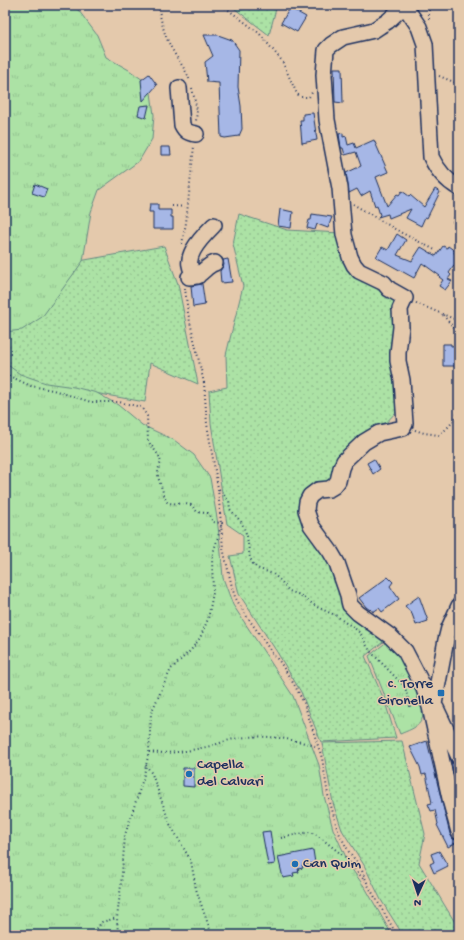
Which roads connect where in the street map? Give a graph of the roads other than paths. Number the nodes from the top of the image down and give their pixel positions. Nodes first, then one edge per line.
1 (404, 6) edge
2 (179, 88) dead end
3 (196, 134) dead end
4 (459, 188) edge
5 (214, 225) dead end
6 (215, 263) dead end
7 (182, 275) road end
8 (198, 276) junction
9 (459, 606) edge
10 (431, 704) junction
11 (459, 731) edge
12 (459, 757) edge
13 (459, 832) edge

1 - 4 street
1 - 10 street
2 - 3 street
5 - 8 street
6 - 8 street
7 - 8 street
9 - 10 street
10 - 11 street
10 - 12 street
10 - 13 street

